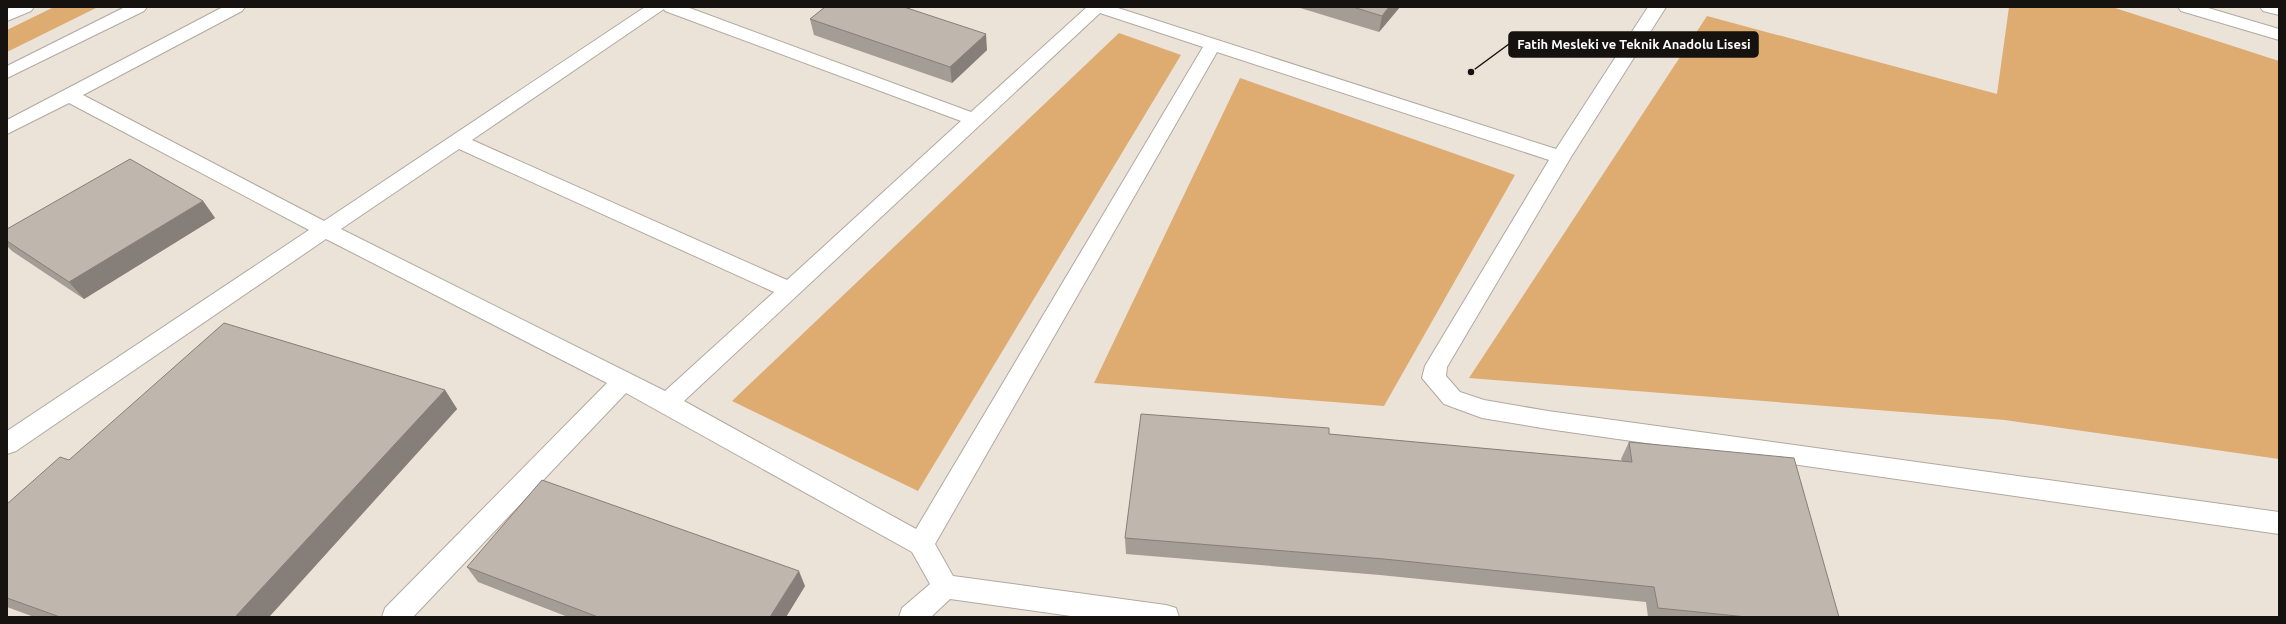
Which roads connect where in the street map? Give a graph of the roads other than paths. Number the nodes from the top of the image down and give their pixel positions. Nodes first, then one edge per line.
1 (25, 7) edge
2 (138, 7) edge
3 (236, 7) edge
4 (656, 7) edge
5 (671, 7) edge
6 (1097, 7) edge
7 (1658, 7) edge
8 (2187, 7) edge
9 (2268, 7) edge
10 (2279, 10) edge
11 (7, 16) edge
12 (2279, 35) edge
13 (1213, 44) junction
14 (7, 73) edge
15 (69, 95) junction
16 (975, 120) junction
17 (7, 128) edge
18 (457, 141) junction
19 (1562, 157) junction
20 (326, 230) junction
21 (790, 290) junction
22 (623, 381) junction
23 (667, 403) junction
24 (7, 444) edge
25 (2279, 523) edge
26 (921, 544) junction
27 (945, 587) junction
28 (395, 617) edge
29 (912, 617) edge
30 (934, 617) edge
31 (1166, 617) edge

1 - 11 street
2 - 14 street
3 - 15 street
4 - 18 street
5 - 16 street
6 - 13 street
6 - 16 street
7 - 19 street
8 - 12 street
9 - 10 street
13 - 19 street
13 - 26 street
15 - 17 street
15 - 20 street
16 - 21 street
18 - 20 street
18 - 21 street
19 - 25 street
20 - 22 street
20 - 24 street
21 - 23 street
22 - 23 street
22 - 28 street
23 - 26 street
26 - 27 street
27 - 29 street
27 - 30 street
27 - 31 street

